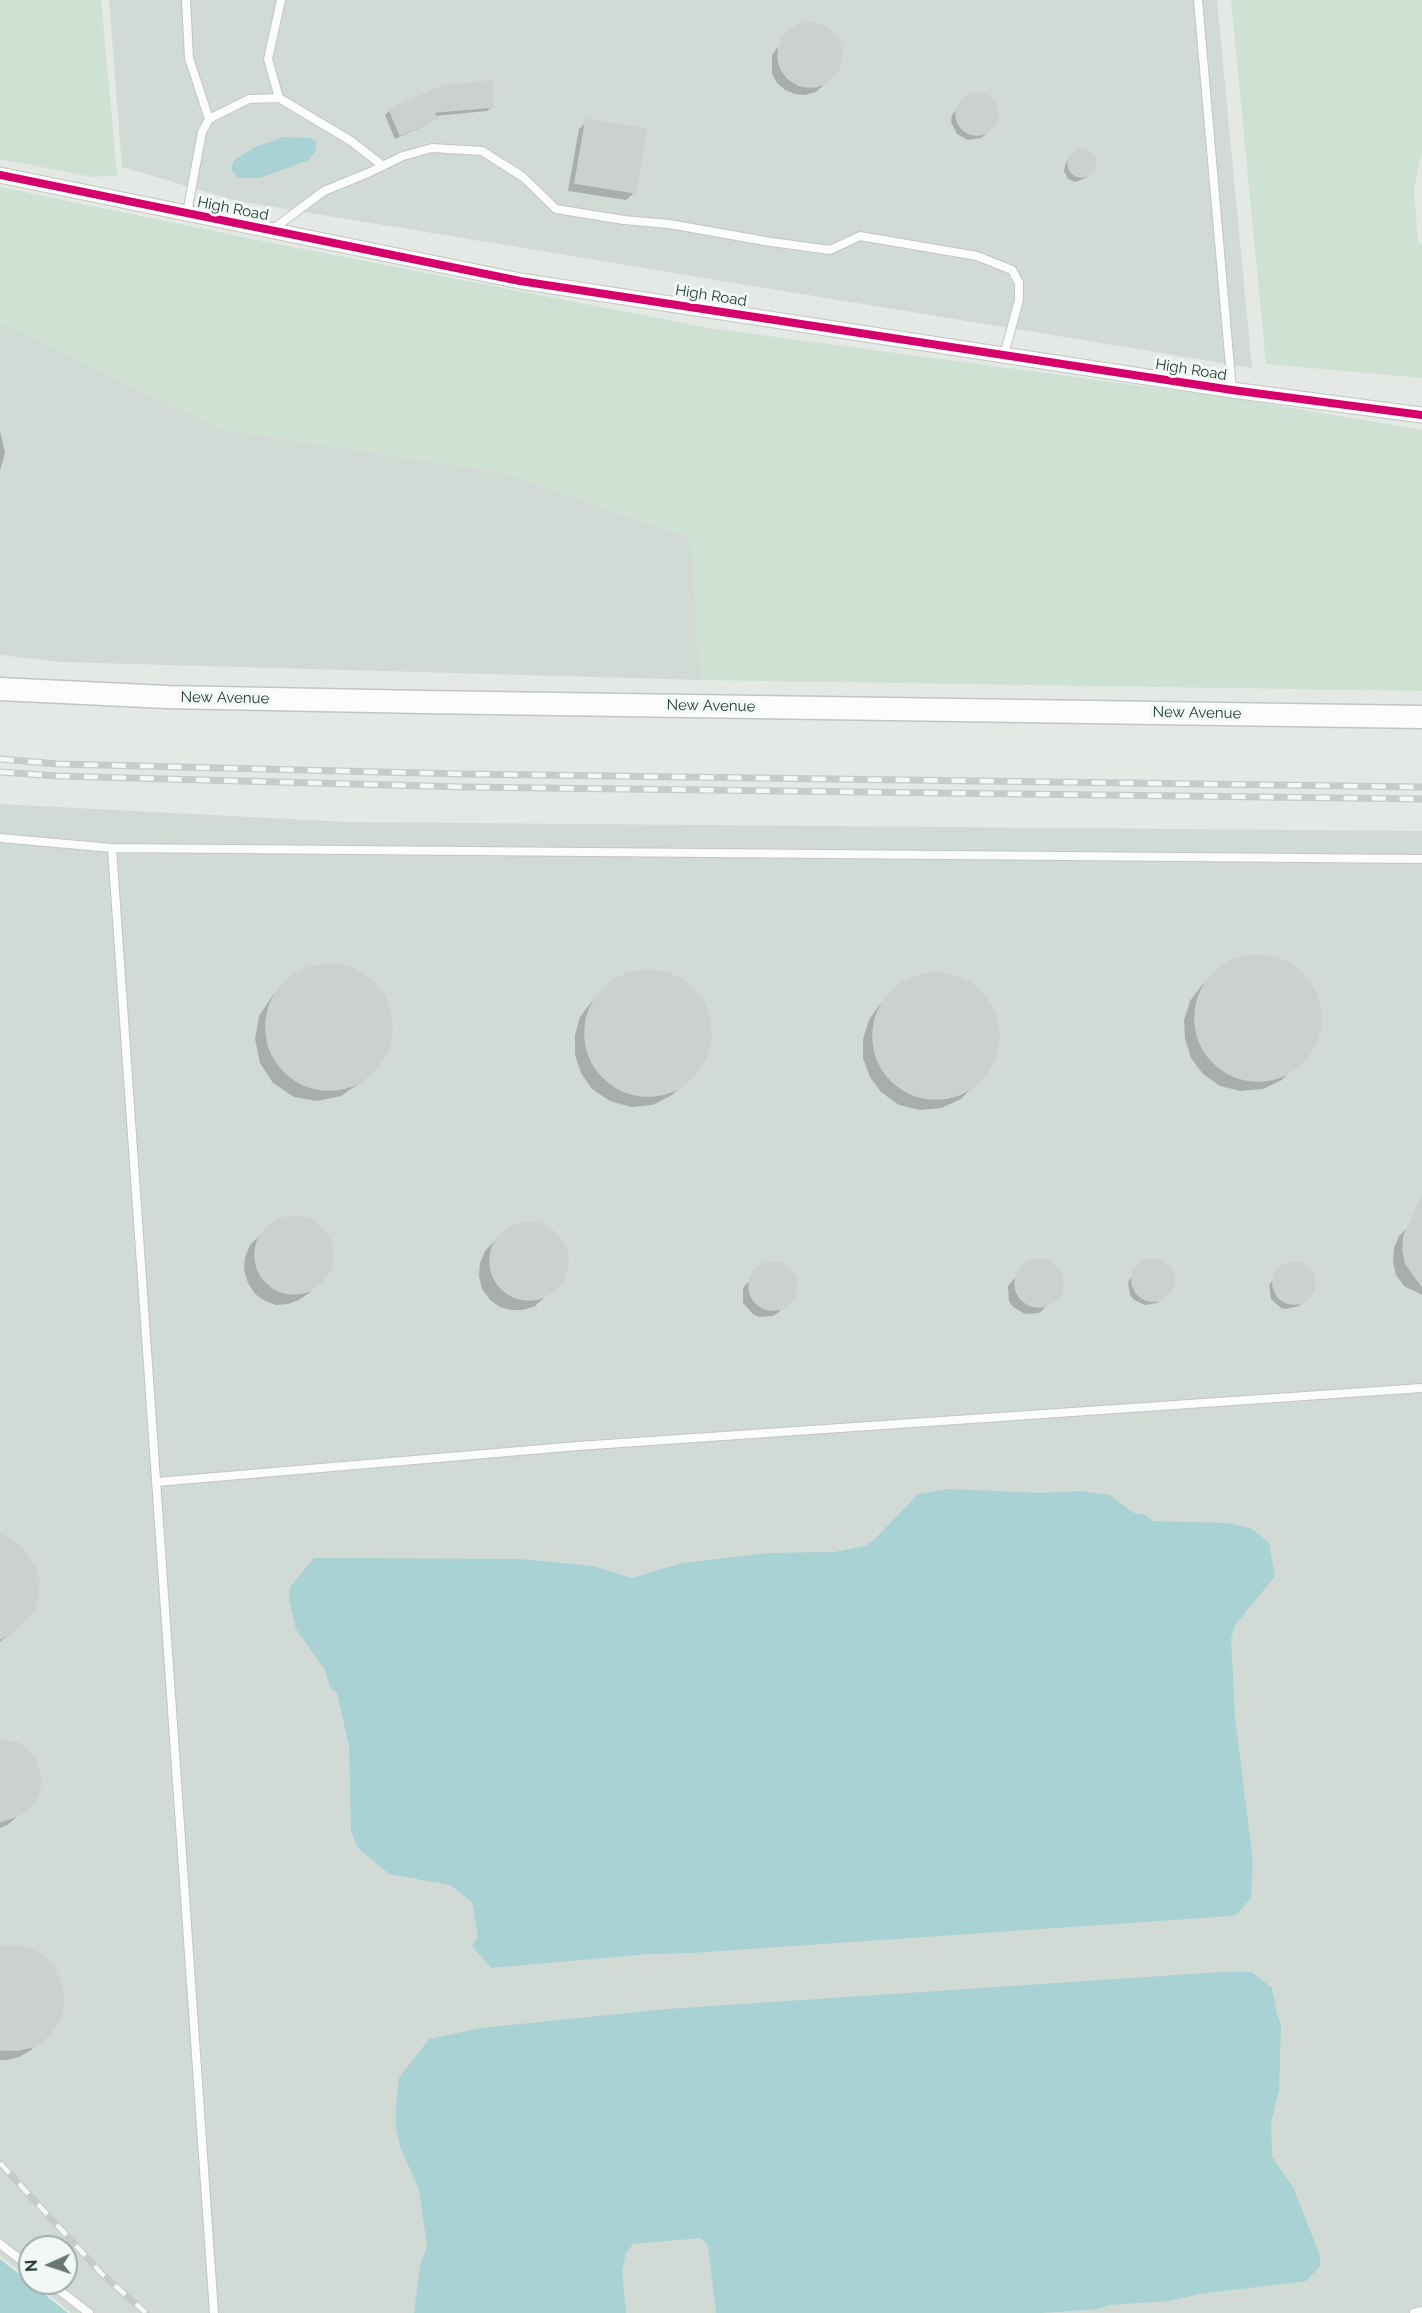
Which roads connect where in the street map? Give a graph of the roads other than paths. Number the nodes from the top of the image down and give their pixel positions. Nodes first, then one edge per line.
1 (186, 0) edge
2 (280, 0) edge
3 (1198, 0) edge
4 (279, 98) junction
5 (209, 118) junction
6 (383, 166) junction
7 (0, 175) edge
8 (187, 213) junction
9 (272, 230) junction
10 (1004, 355) junction
11 (1232, 390) junction
12 (1422, 415) edge
13 (0, 689) edge
14 (1422, 717) edge
15 (0, 838) edge
16 (112, 848) junction
17 (1422, 859) edge
18 (1422, 1388) edge
19 (157, 1482) junction
20 (0, 2244) edge
21 (18, 2258) edge
22 (66, 2295) edge
23 (1422, 2311) edge
24 (89, 2313) edge
25 (214, 2313) edge
26 (1414, 2313) edge

1 - 5 lane
2 - 4 lane
3 - 11 lane
4 - 5 lane
4 - 6 lane
5 - 8 lane
6 - 9 lane
6 - 10 lane
7 - 8 street, High Road
8 - 9 street, High Road
9 - 10 street, High Road
10 - 11 street, High Road
11 - 12 street, High Road
13 - 14 main road, New Avenue
15 - 16 lane
16 - 17 lane
16 - 19 lane
18 - 19 lane
19 - 25 lane
20 - 21 lane
22 - 24 lane
23 - 26 lane

